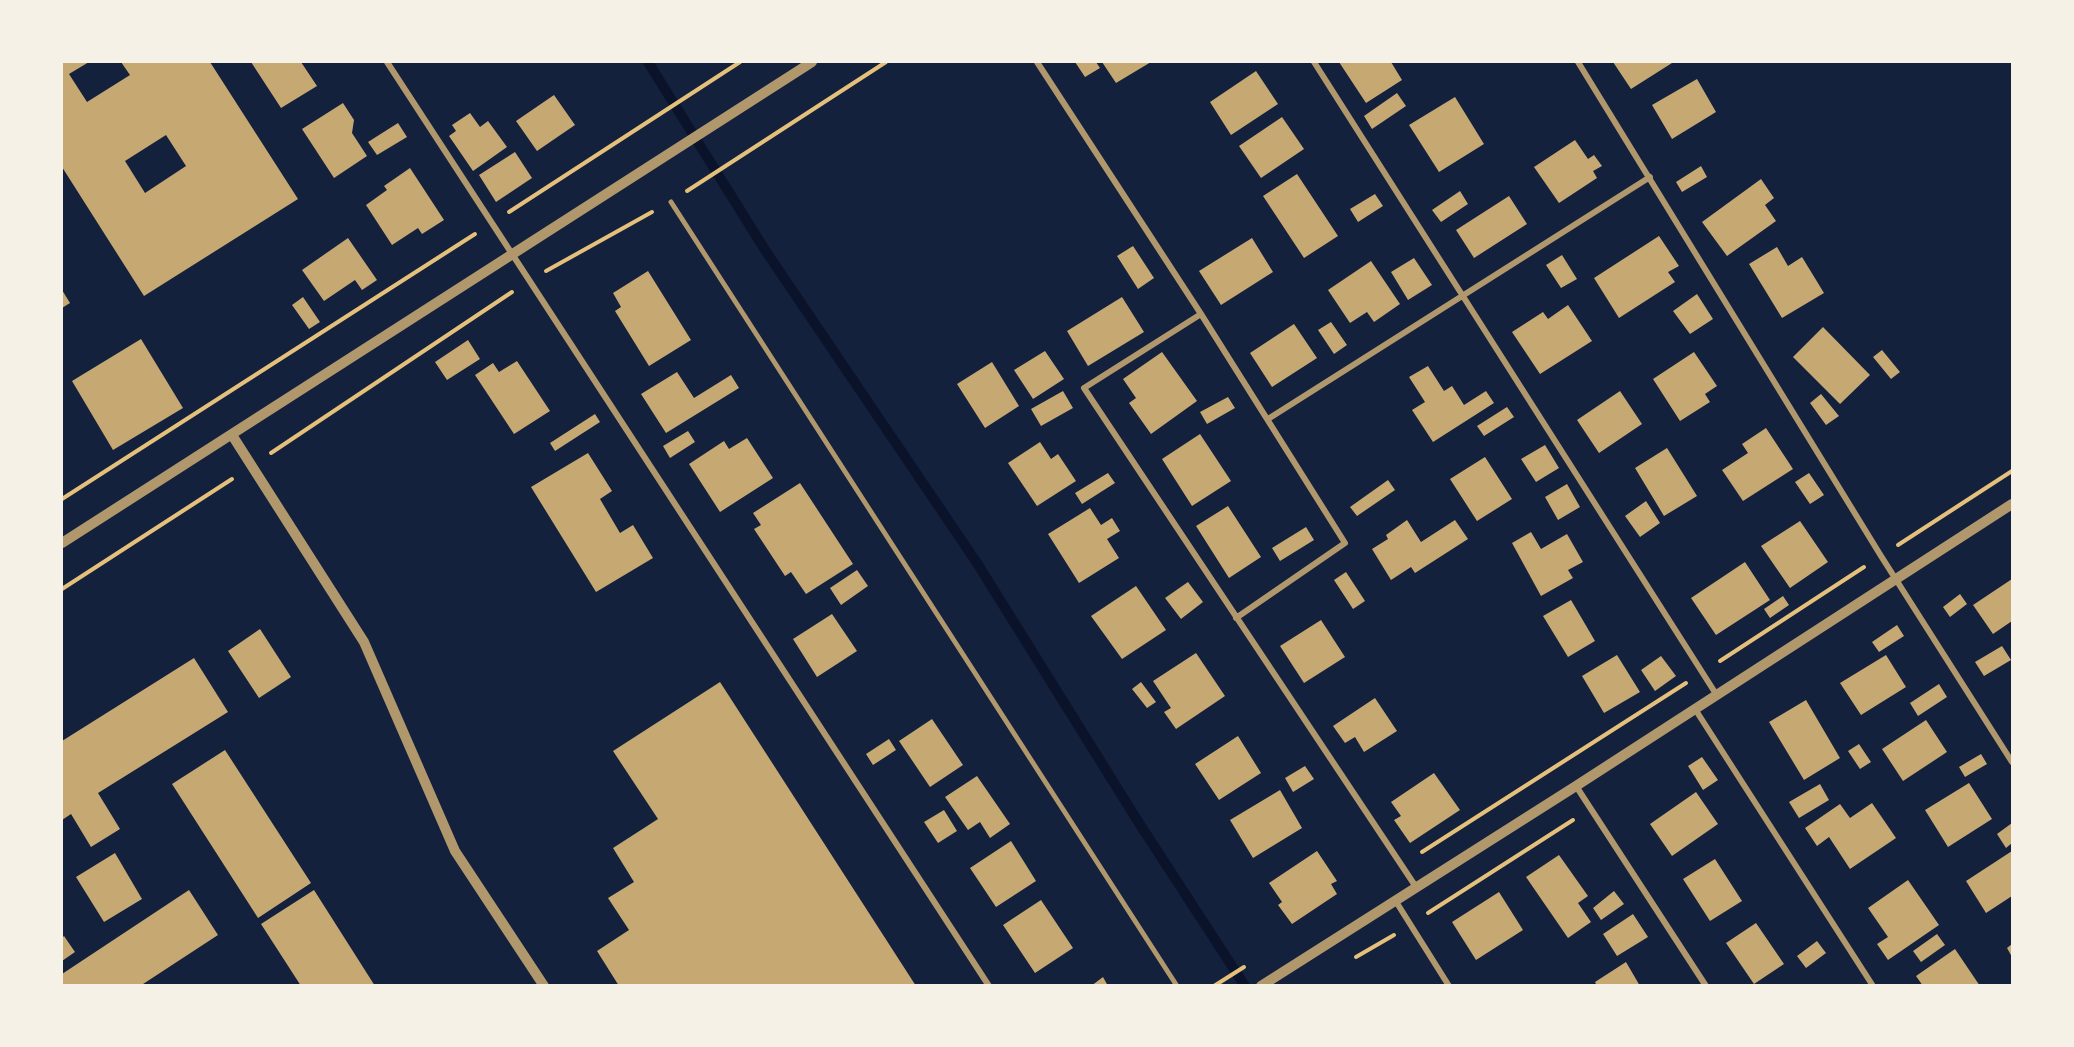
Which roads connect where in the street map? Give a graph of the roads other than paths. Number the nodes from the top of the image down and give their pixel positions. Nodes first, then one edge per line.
1 (387, 62) edge
2 (812, 62) edge
3 (1036, 62) edge
4 (1314, 62) edge
5 (1578, 62) edge
6 (1650, 177) junction
7 (671, 202) road end
8 (512, 255) junction
9 (1462, 296) junction
10 (1201, 314) junction
11 (1268, 419) junction
12 (232, 435) junction
13 (2013, 504) edge
14 (62, 543) edge
15 (1896, 579) junction
16 (1236, 618) junction
17 (1716, 694) junction
18 (1695, 709) junction
19 (2013, 762) edge
20 (1576, 786) junction
21 (1416, 888) junction
22 (1395, 900) junction
23 (1264, 984) edge
24 (544, 986) edge
25 (989, 986) edge
26 (1177, 986) edge
27 (1449, 986) edge
28 (1706, 986) edge
29 (1872, 986) edge

1 - 8 street
2 - 8 street
3 - 10 street
4 - 9 street
5 - 6 street
6 - 9 street
6 - 15 street
7 - 26 street
8 - 12 street
8 - 25 street
9 - 11 street
9 - 17 street
10 - 11 street
10 - 16 street
11 - 16 street
12 - 14 street
12 - 24 street
13 - 15 street
15 - 17 street
15 - 19 street
16 - 21 street
17 - 18 street
18 - 20 street
18 - 29 street
20 - 21 street
20 - 28 street
21 - 22 street
22 - 23 street
22 - 27 street

